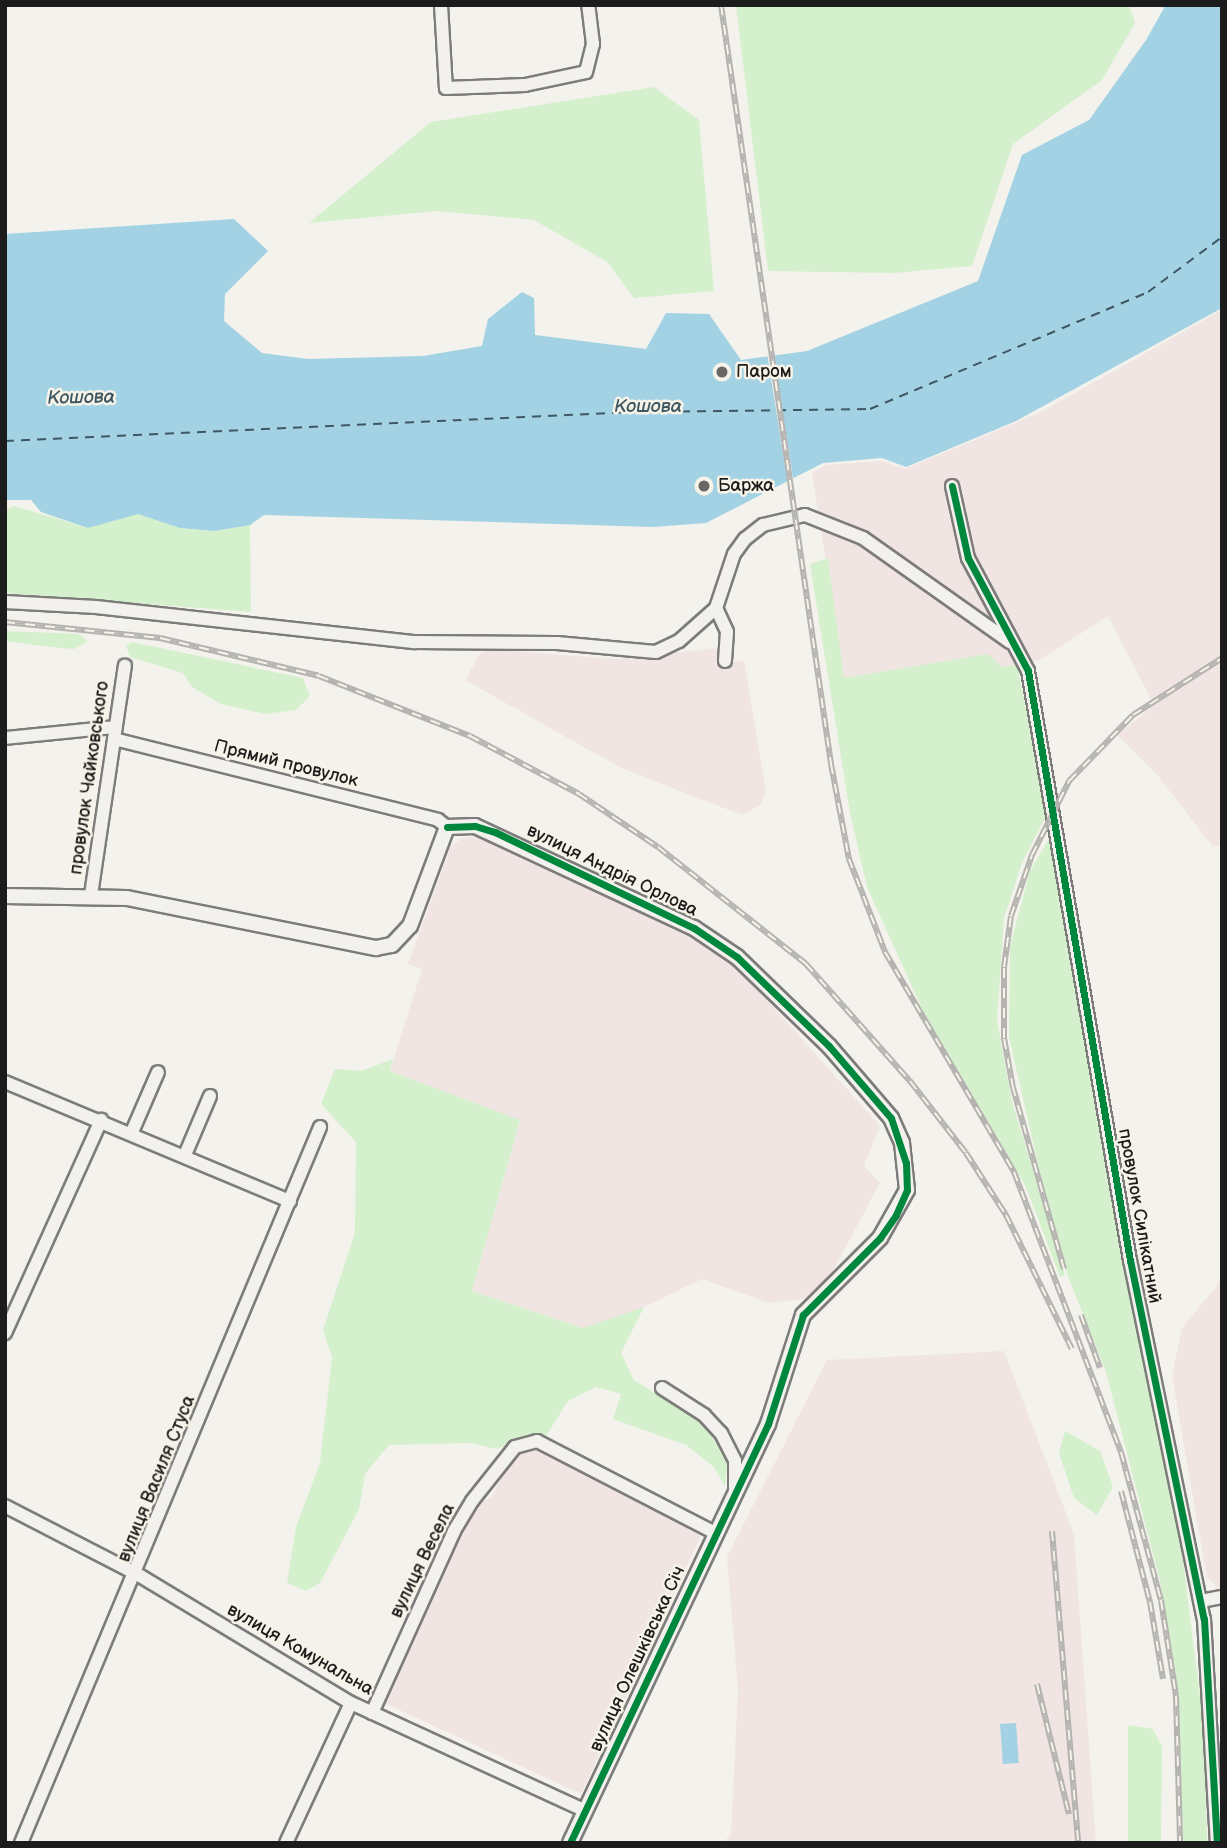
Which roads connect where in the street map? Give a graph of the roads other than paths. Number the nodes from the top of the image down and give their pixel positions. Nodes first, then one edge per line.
1 (441, 5) edge
2 (588, 5) edge
3 (952, 486) dead end
4 (5, 603) edge
5 (716, 608) junction
6 (1013, 645) junction
7 (726, 661) dead end
8 (125, 666) dead end
9 (115, 733) junction
10 (5, 738) edge
11 (447, 827) junction
12 (91, 895) junction
13 (5, 896) edge
14 (158, 1072) dead end
15 (5, 1082) edge
16 (210, 1096) dead end
17 (102, 1120) junction
18 (320, 1126) dead end
19 (132, 1132) junction
20 (185, 1155) junction
21 (290, 1201) junction
22 (5, 1334) edge
23 (662, 1388) dead end
24 (735, 1490) junction
25 (5, 1506) edge
26 (715, 1532) junction
27 (137, 1574) junction
28 (1222, 1597) edge
29 (1201, 1601) junction
30 (351, 1703) junction
31 (372, 1713) junction
32 (584, 1810) junction
33 (21, 1843) edge
34 (286, 1843) edge
35 (570, 1843) edge
36 (1217, 1843) edge

1 - 2 street
3 - 6 street, провулок Силікатний
4 - 5 street
5 - 6 street
5 - 7 street
6 - 29 street, провулок Силікатний
8 - 9 street, провулок Чайковського
9 - 10 street, Прямий провулок
9 - 11 street, Прямий провулок
9 - 12 street, провулок Чайковського
11 - 12 street
11 - 24 street, вулиця Андрія Орлова
12 - 13 street
14 - 19 street
15 - 17 street
16 - 20 street
17 - 19 street
17 - 22 street
18 - 21 street, вулиця Василя Стуса
19 - 20 street
20 - 21 street
21 - 27 street, вулиця Василя Стуса
23 - 24 street
24 - 26 street, вулиця Олешківська Січ
25 - 27 street, вулиця Комунальна
26 - 31 street, вулиця Весела
26 - 32 street, вулиця Олешківська Січ
27 - 30 street, вулиця Комунальна
27 - 33 street, вулиця Василя Стуса
28 - 29 street
29 - 36 street, провулок Силікатний
30 - 31 street, вулиця Комунальна
30 - 34 street
31 - 32 street, вулиця Комунальна
32 - 35 street, вулиця Олешківська Січ

